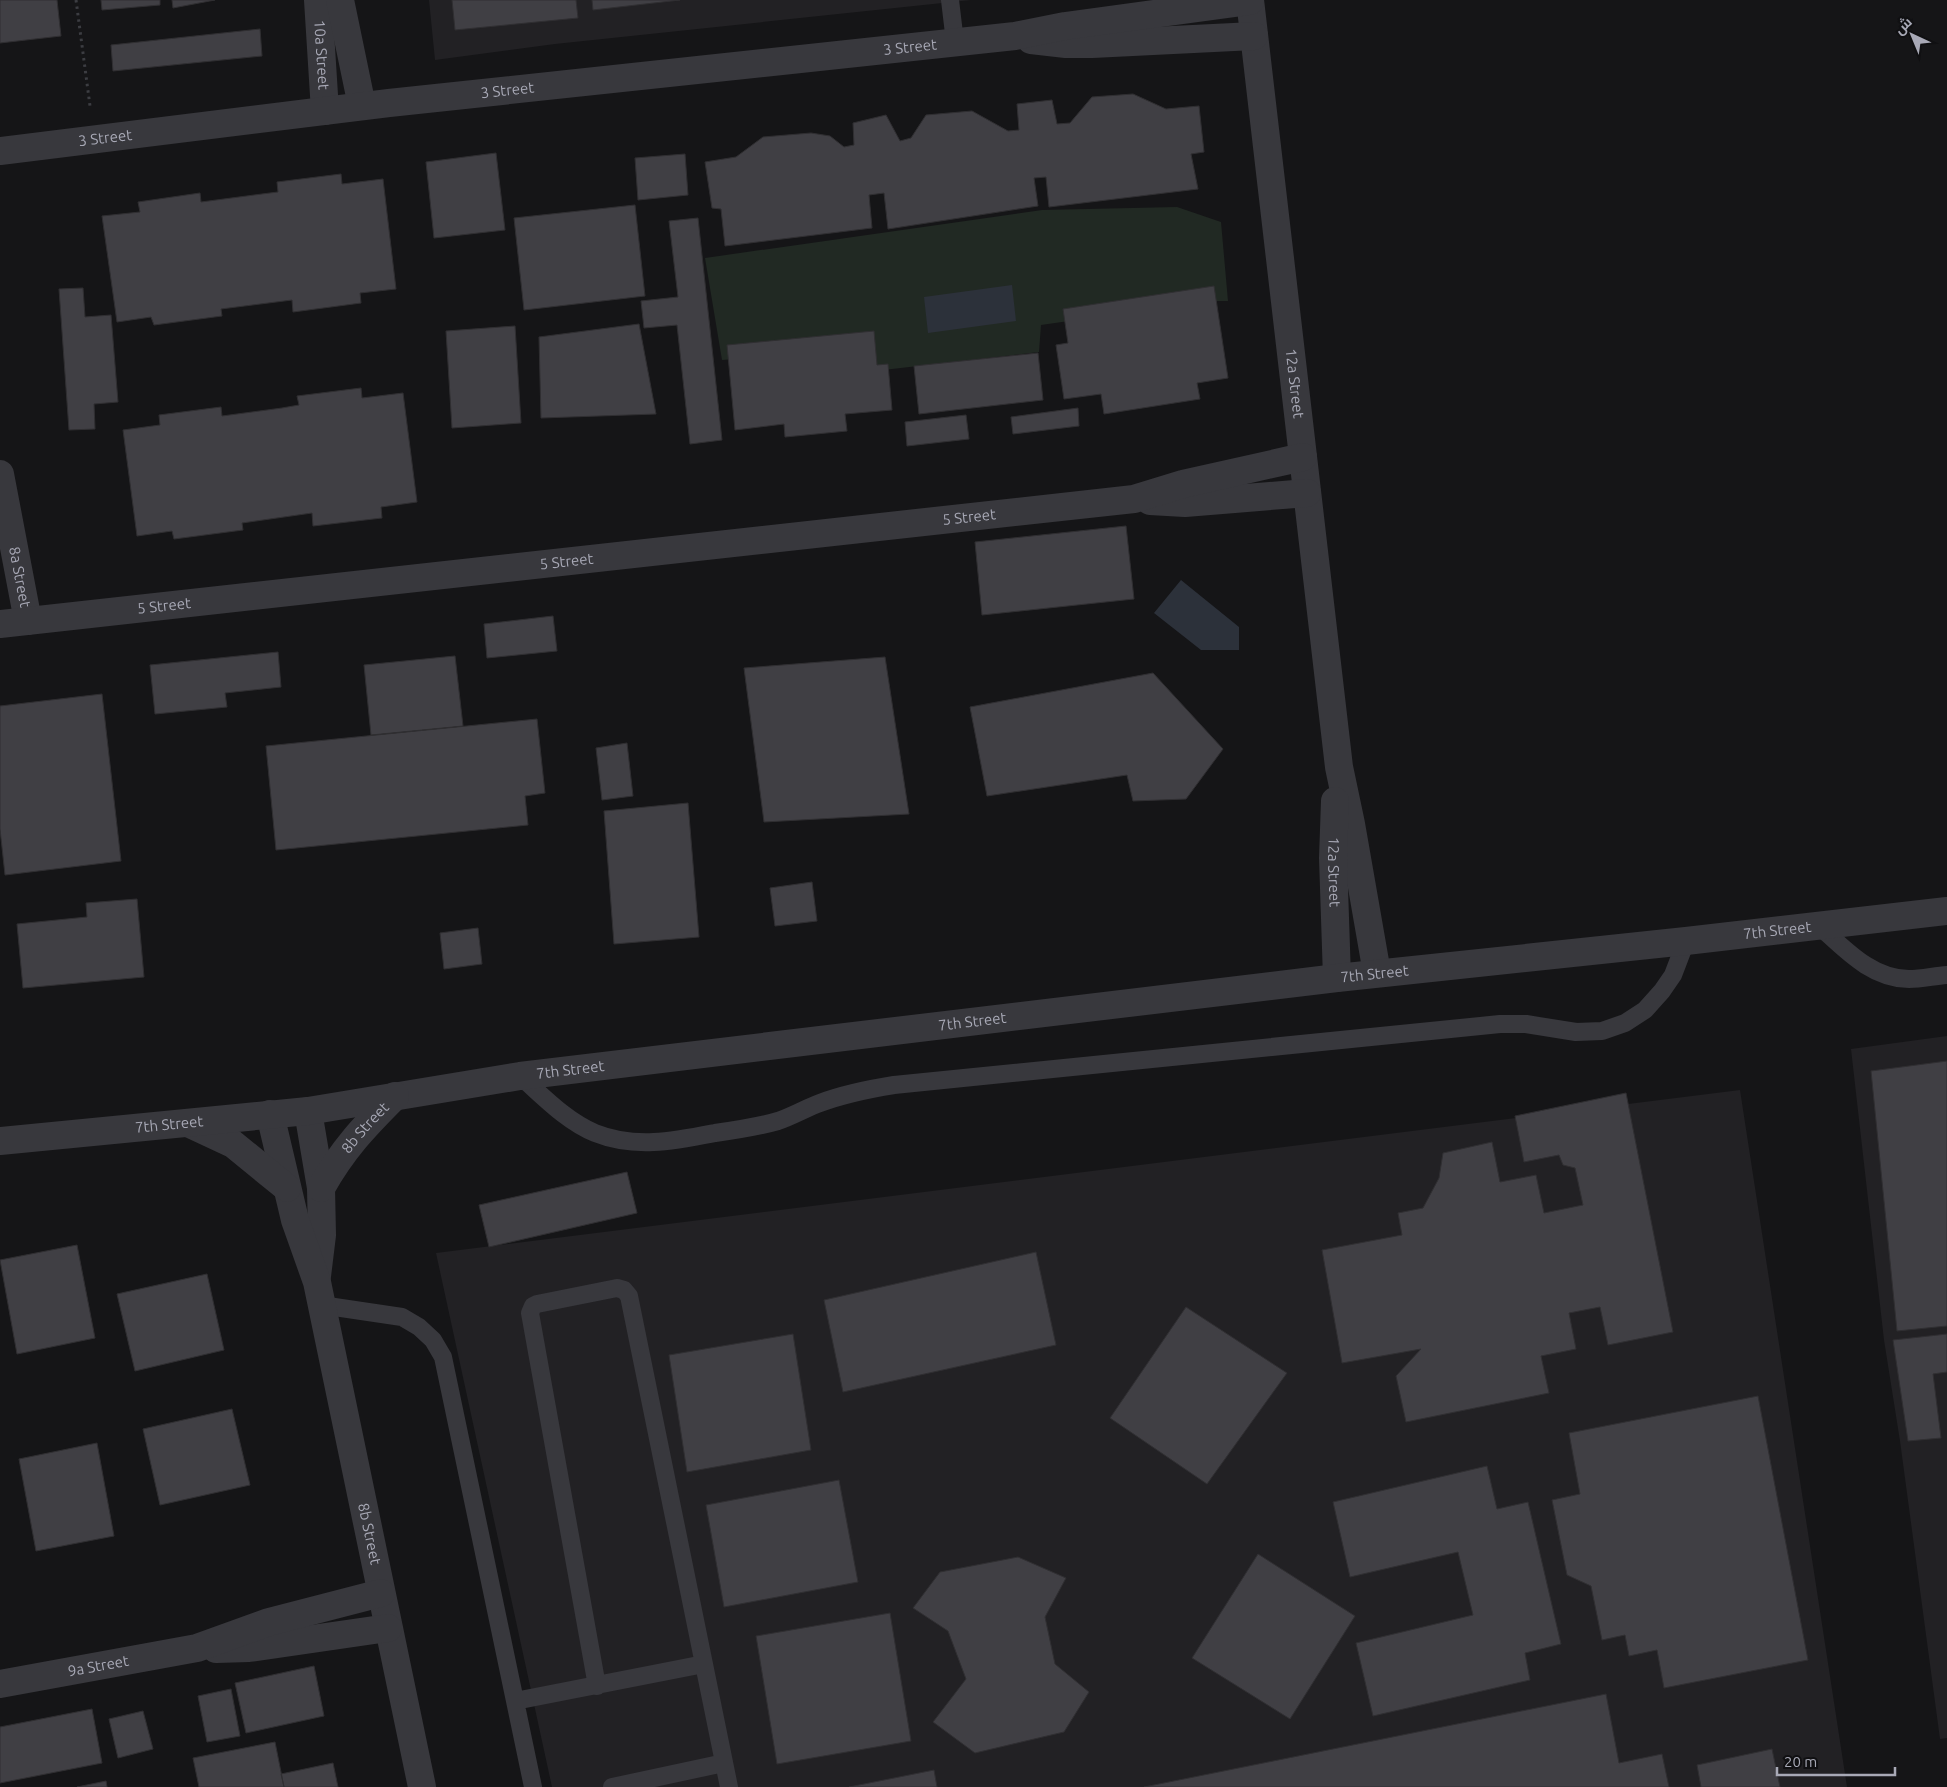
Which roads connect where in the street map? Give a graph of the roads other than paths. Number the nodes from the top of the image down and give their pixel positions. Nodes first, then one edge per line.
1 (318, 0) edge
2 (340, 0) edge
3 (950, 0) edge
4 (1250, 1) edge
5 (1015, 36) junction
6 (1254, 36) junction
7 (955, 42) junction
8 (362, 106) junction
9 (325, 111) junction
10 (0, 151) edge
11 (1303, 457) junction
12 (0, 474) edge
13 (1307, 493) junction
14 (1134, 499) junction
15 (28, 621) junction
16 (0, 624) edge
17 (1339, 767) junction
18 (1947, 911) edge
19 (1818, 925) junction
20 (1686, 941) junction
21 (1377, 973) junction
22 (1947, 975) edge
23 (1338, 978) junction
24 (520, 1076) junction
25 (395, 1096) junction
26 (308, 1112) junction
27 (270, 1114) junction
28 (188, 1122) junction
29 (0, 1141) edge
30 (287, 1188) junction
31 (321, 1188) junction
32 (319, 1294) junction
33 (381, 1593) junction
34 (388, 1628) junction
35 (197, 1648) junction
36 (704, 1664) junction
37 (0, 1684) edge
38 (597, 1686) junction
39 (515, 1701) junction
40 (724, 1763) junction
41 (422, 1787) edge
42 (533, 1787) edge
43 (615, 1787) edge
44 (729, 1787) edge

1 - 9 street, 10a Street
2 - 8 street, 10a Street
3 - 7 lane
4 - 5 street, 3 Street
4 - 6 street, 12a Street
5 - 6 street, 3 Street
5 - 7 street, 3 Street
6 - 11 street, 12a Street
7 - 8 street, 3 Street
8 - 9 street, 3 Street
9 - 10 street, 3 Street
11 - 13 street, 12a Street
11 - 14 street, 5 Street
12 - 15 street, 8a Street
13 - 14 street, 5 Street
13 - 17 street, 12a Street
14 - 15 street, 5 Street
15 - 16 street, 5 Street
17 - 21 street, 12a Street
17 - 23 street, 12a Street
18 - 19 street, 7th Street
19 - 20 street, 7th Street
19 - 22 lane
20 - 21 street, 7th Street
20 - 24 lane
21 - 23 street, 7th Street
23 - 24 street, 7th Street
24 - 25 street, 7th Street
25 - 26 street, 7th Street
25 - 31 street, 8b Street
26 - 27 street, 7th Street
26 - 31 street, 8b Street
27 - 28 street, 7th Street
27 - 30 street, 8b Street
28 - 29 street, 7th Street
28 - 30 street
30 - 32 street, 8b Street
31 - 32 street, 8b Street
32 - 33 street, 8b Street
32 - 39 lane
33 - 34 street, 8b Street
33 - 35 street, 9a Street
34 - 35 street, 9a Street
34 - 41 street, 8b Street
35 - 37 street, 9a Street
36 - 38 lane
36 - 38 lane
36 - 40 lane
38 - 39 lane
39 - 42 lane
40 - 43 lane
40 - 44 lane

